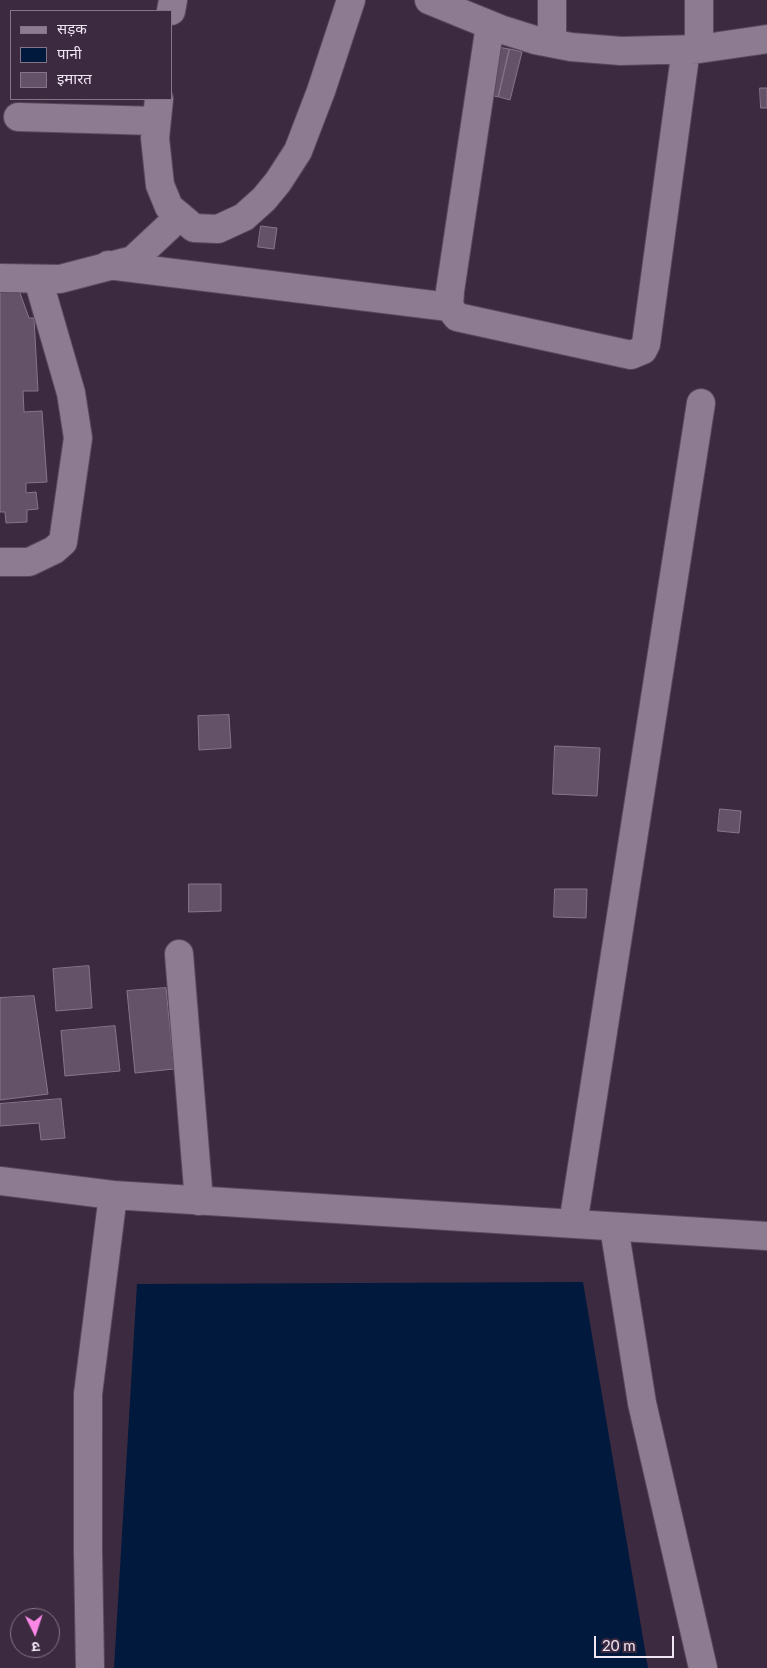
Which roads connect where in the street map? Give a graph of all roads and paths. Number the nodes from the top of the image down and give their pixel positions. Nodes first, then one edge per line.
1 (351, 0) edge
2 (429, 0) edge
3 (552, 0) edge
4 (699, 0) edge
5 (490, 25) junction
6 (767, 39) edge
7 (552, 43) junction
8 (692, 49) junction
9 (158, 110) edge
10 (18, 117) dead end
11 (180, 216) junction
12 (108, 266) junction
13 (0, 278) edge
14 (38, 279) junction
15 (449, 307) junction
16 (701, 403) dead end
17 (0, 562) edge
18 (179, 954) dead end
19 (0, 1180) edge
20 (113, 1195) junction
21 (199, 1201) junction
22 (573, 1224) junction
23 (614, 1227) junction
24 (767, 1236) edge
25 (90, 1668) edge
26 (703, 1668) edge

1 - 11 street
2 - 5 street
3 - 7 street
4 - 8 street
5 - 7 street
5 - 15 street
6 - 8 street
7 - 8 street
8 - 15 street
9 - 10 street
9 - 11 street
11 - 12 street
12 - 14 street
12 - 15 street
13 - 14 street
14 - 17 street
16 - 22 street
18 - 21 street
19 - 20 street
20 - 21 street
20 - 25 street
21 - 22 street
22 - 23 street
23 - 24 street
23 - 26 street

